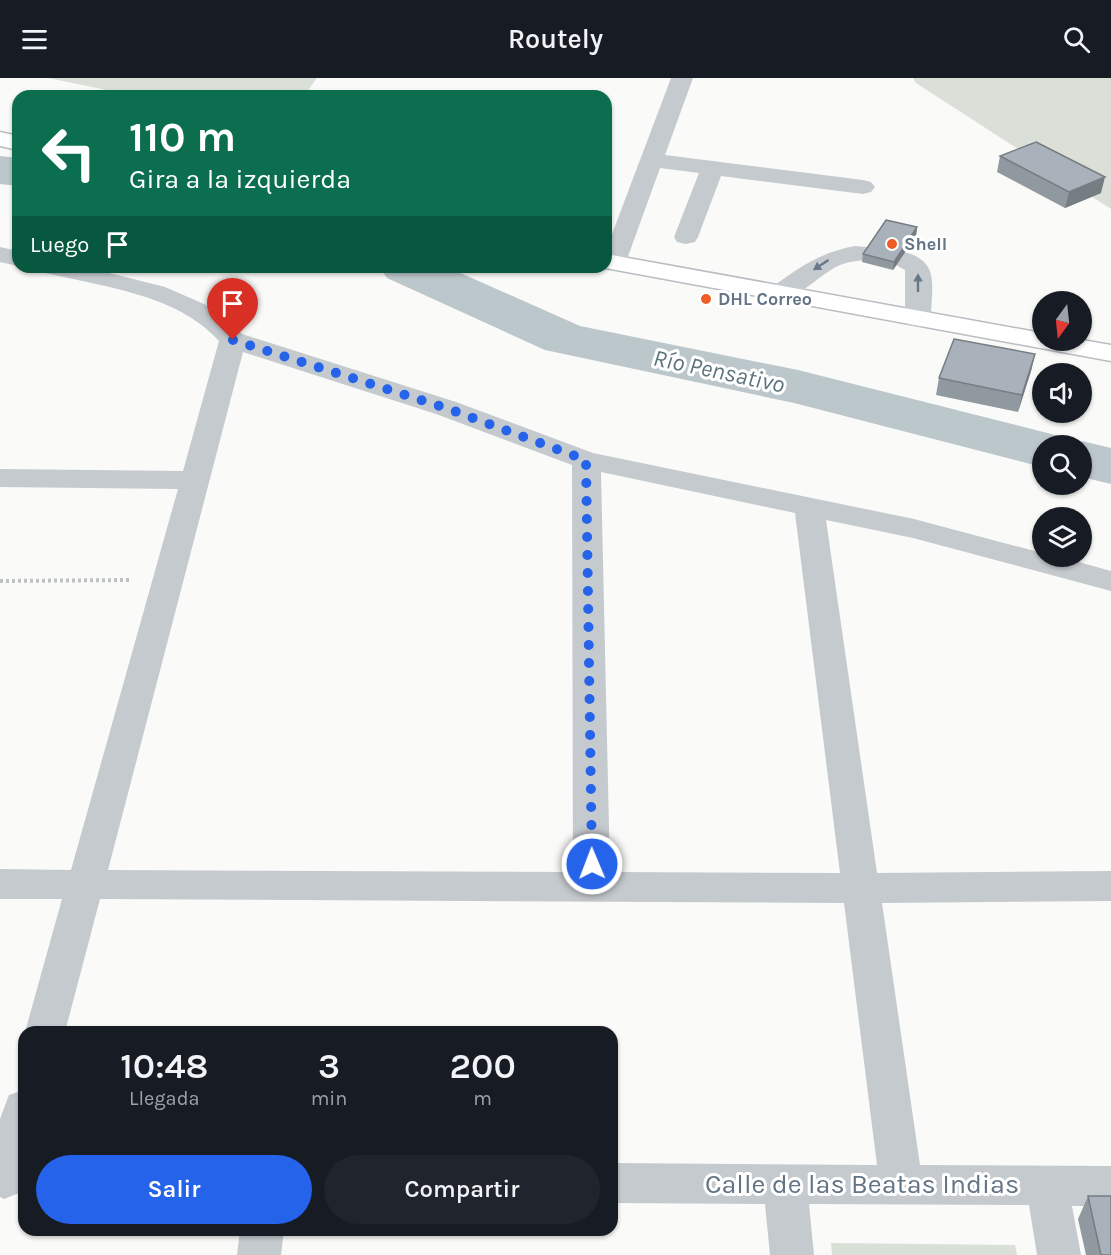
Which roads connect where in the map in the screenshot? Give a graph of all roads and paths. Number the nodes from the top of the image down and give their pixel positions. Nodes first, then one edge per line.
1 (682, 78) edge
2 (651, 160) junction
3 (712, 168) junction
4 (863, 187) dead end
5 (686, 237) dead end
6 (868, 253) edge
7 (612, 257) edge
8 (901, 258) edge
9 (612, 262) edge
10 (75, 273) edge
11 (780, 293) junction
12 (918, 319) junction
13 (233, 340) junction
14 (1111, 353) edge
15 (586, 460) junction
16 (0, 478) edge
17 (195, 480) junction
18 (809, 508) junction
19 (0, 580) edge
20 (168, 580) junction
21 (1111, 581) edge
22 (0, 884) edge
23 (85, 885) junction
24 (1111, 886) edge
25 (592, 887) junction
26 (861, 888) junction
27 (47, 1026) edge
28 (18, 1139) edge
29 (10, 1180) edge
30 (618, 1183) edge
31 (785, 1184) junction
32 (902, 1184) junction
33 (1047, 1185) junction
34 (1111, 1186) edge
35 (261, 1236) edge
36 (259, 1255) edge
37 (792, 1255) edge
38 (1059, 1255) edge

1 - 2 street
2 - 3 street
2 - 7 street
3 - 4 street
3 - 5 street
6 -> 11 street
12 -> 8 street
9 - 11 main road
10 - 13 street
11 - 12 main road
12 - 14 main road
13 - 15 street
13 - 17 street
15 - 18 street
15 - 25 street
16 - 17 street
17 - 20 street
18 - 21 street
18 - 26 street
19 - 20 path
20 - 23 street
22 - 23 street
23 - 25 street
23 - 27 street
24 - 26 street
25 - 26 street
26 - 32 street
28 - 29 street
30 - 31 street, Calle de las Beatas Indias
31 - 32 street, Calle de las Beatas Indias
31 - 37 street
32 - 33 street, Calle de las Beatas Indias
33 - 34 street, Calle de las Beatas Indias
33 - 38 street
35 - 36 street

